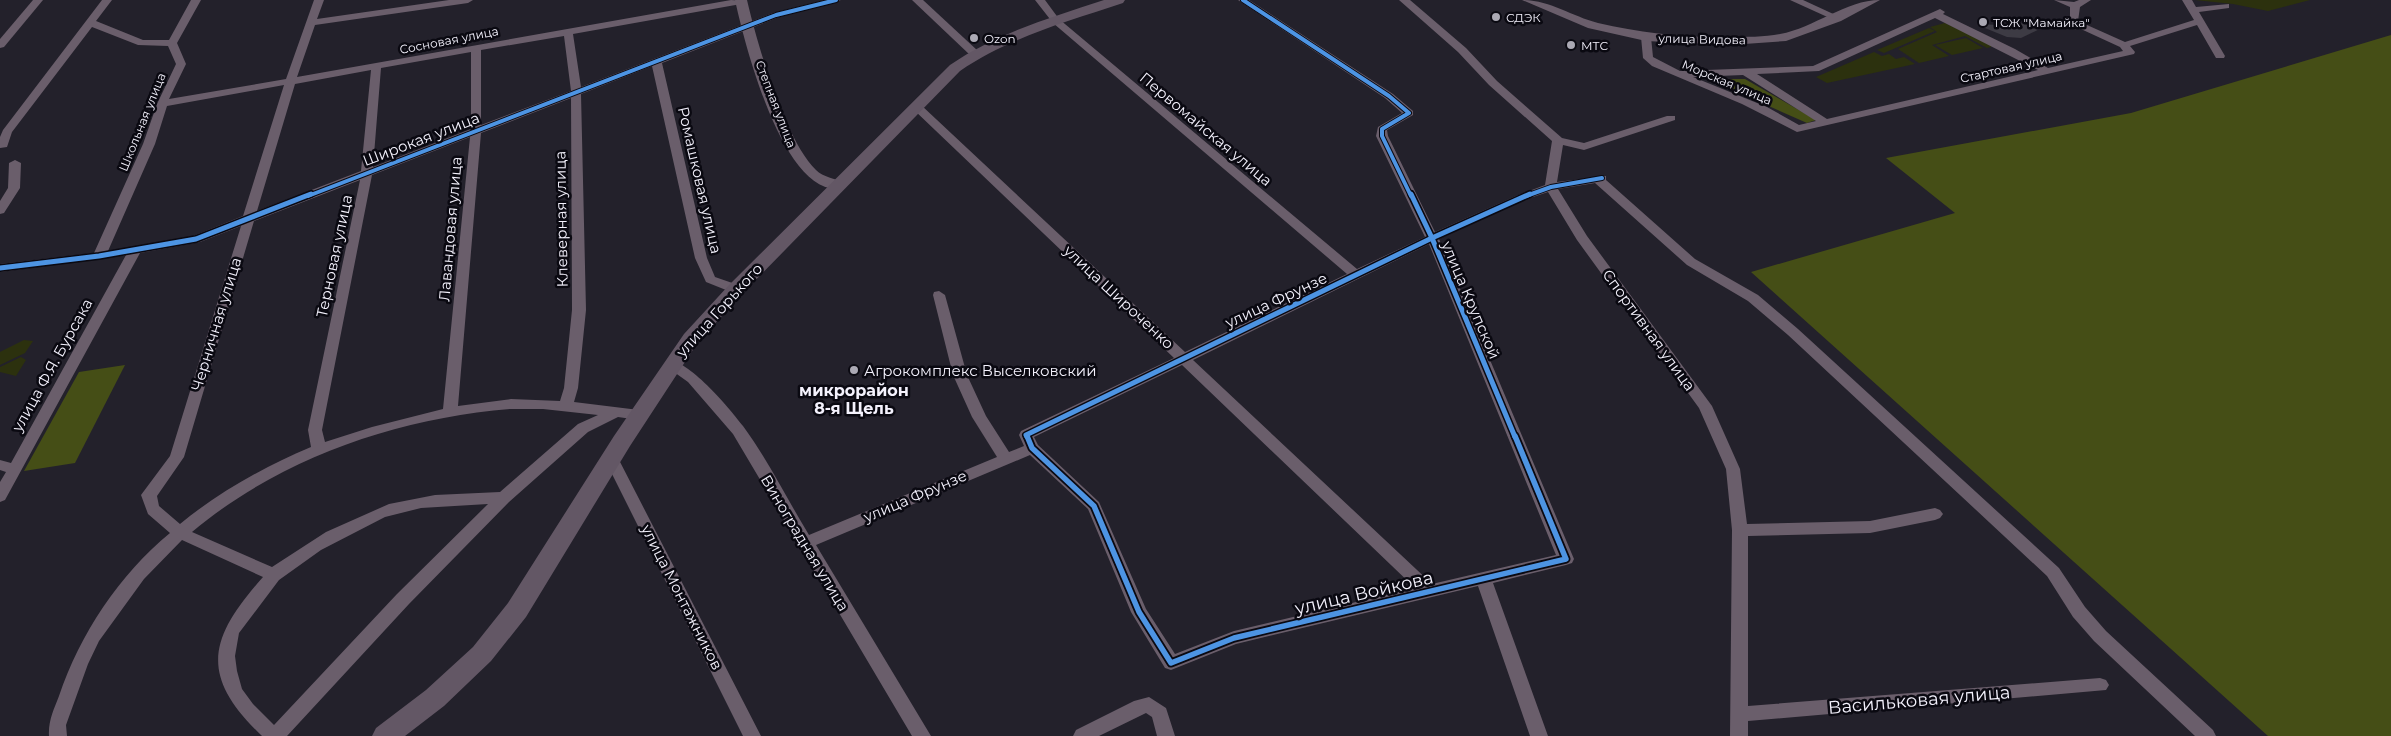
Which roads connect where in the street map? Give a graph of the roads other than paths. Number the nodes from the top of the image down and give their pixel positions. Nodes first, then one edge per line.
1 (38, 0) edge
2 (108, 0) edge
3 (196, 0) edge
4 (319, 0) edge
5 (468, 0) edge
6 (741, 0) edge
7 (836, 0) edge
8 (917, 0) edge
9 (1040, 0) edge
10 (1118, 0) edge
11 (1243, 0) edge
12 (1404, 0) edge
13 (1528, 0) edge
14 (1795, 0) edge
15 (1874, 0) edge
16 (2060, 0) edge
17 (2086, 0) edge
18 (2187, 0) edge
19 (2075, 6) junction
20 (2226, 6) dead end
21 (2193, 10) junction
22 (1837, 18) junction
23 (1056, 21) junction
24 (2200, 21) junction
25 (91, 23) junction
26 (311, 23) junction
27 (747, 27) junction
28 (568, 31) junction
29 (1646, 37) junction
30 (172, 43) junction
31 (0, 45) edge
32 (2124, 45) junction
33 (476, 47) junction
34 (974, 53) junction
35 (2220, 56) dead end
36 (656, 61) junction
37 (376, 66) junction
38 (1746, 72) junction
39 (2048, 72) junction
40 (1674, 74) junction
41 (290, 82) junction
42 (576, 92) junction
43 (162, 104) junction
44 (917, 107) junction
45 (1671, 118) dead end
46 (1826, 123) junction
47 (1796, 129) joint
48 (476, 131) junction
49 (1558, 140) junction
50 (3, 145) dead end
51 (15, 163) dead end
52 (367, 173) junction
53 (839, 185) junction
54 (1551, 187) junction
55 (0, 210) edge
56 (248, 220) junction
57 (1432, 238) junction
58 (135, 250) junction
59 (100, 256) junction
60 (0, 268) edge
61 (1356, 276) junction
62 (736, 289) junction
63 (938, 296) dead end
64 (1184, 358) junction
65 (672, 364) junction
66 (566, 406) junction
67 (450, 412) junction
68 (628, 413) junction
69 (1032, 448) junction
70 (319, 450) junction
71 (611, 458) junction
72 (1005, 458) junction
73 (6, 467) edge
74 (0, 496) edge
75 (504, 498) junction
76 (1935, 514) dead end
77 (1740, 530) junction
78 (179, 531) junction
79 (804, 543) junction
80 (1566, 559) joint
81 (275, 575) junction
82 (1484, 579) junction
83 (1430, 592) junction
84 (2100, 685) dead end
85 (1739, 714) junction
86 (58, 736) edge
87 (274, 736) edge
88 (385, 736) edge
89 (752, 736) edge
90 (922, 736) edge
91 (1082, 736) edge
92 (1166, 736) edge
93 (1539, 736) edge
94 (1739, 736) edge
95 (2207, 736) edge

1 - 31 street
2 - 25 street
3 - 30 street
4 - 26 street, Черничная улица
5 - 26 street
6 - 27 street, Степная улица
6 - 28 street, Сосновая улица
7 - 27 street, Широкая улица
8 - 34 street
9 - 23 street, Первомайская улица
10 - 23 main road, улица Горького
11 - 57 street, улица Крупской
12 - 49 street
13 - 29 street, улица Видова
14 - 22 street
15 - 22 street, улица Видова
16 - 19 street
17 - 19 street
18 - 21 street
19 - 32 street
20 - 21 street
21 - 24 street
22 - 29 street, улица Видова
23 - 34 main road, улица Горького
23 - 61 street, Первомайская улица
24 - 32 street
24 - 35 street
25 - 30 street
25 - 50 street
26 - 41 street, Черничная улица
27 - 36 street, Широкая улица
27 - 53 street, Степная улица
28 - 33 street, Сосновая улица
28 - 42 street, Клеверная улица
29 - 40 street, Морская улица
30 - 43 street, Школьная улица
32 - 39 street, Стартовая улица
33 - 37 street, Сосновая улица
33 - 48 street, Лавандовая улица
34 - 44 main road, улица Горького
36 - 42 street, Широкая улица
36 - 62 street, Ромашковая улица
37 - 41 street, Сосновая улица
37 - 52 street, Терновая улица
38 - 39 street
38 - 40 street
38 - 46 street
39 - 46 street, Стартовая улица
40 - 47 street, Морская улица
41 - 43 street, Сосновая улица
41 - 56 street, Черничная улица
42 - 48 street, Широкая улица
42 - 66 street, Клеверная улица
43 - 59 street, Школьная улица
44 - 53 main road, улица Горького
44 - 64 street, улица Широченко
45 - 49 street
46 - 47 street, Стартовая улица
48 - 52 street, Широкая улица
48 - 67 street, Лавандовая улица
49 - 54 street
51 - 55 street
52 - 56 street, Широкая улица
52 - 70 street, Терновая улица
53 - 62 main road, улица Горького
54 - 57 street, улица Фрунзе
54 - 77 street, Спортивная улица
54 - 95 street, улица Фрунзе
56 - 58 street, Широкая улица
56 - 78 street, Черничная улица
57 - 61 street, улица Фрунзе
57 - 80 street, улица Крупской
58 - 59 street, Широкая улица
58 - 73 street, улица Ф.Я. Бурсака
59 - 60 street, Широкая улица
61 - 64 street, улица Фрунзе
62 - 65 main road, улица Горького
63 - 72 street
64 - 69 street, улица Фрунзе
64 - 83 street, улица Широченко
65 - 68 main road, улица Горького
65 - 79 street, Виноградная улица
66 - 67 street
66 - 68 street
67 - 70 street
68 - 71 main road, улица Горького
68 - 75 street
69 - 72 street, улица Фрунзе
69 - 83 street, улица Войкова
70 - 78 street
71 - 88 main road, улица Горького
71 - 89 street, улица Монтажников
72 - 79 street, улица Фрунзе
73 - 74 street, улица Ф.Я. Бурсака
75 - 81 street
75 - 87 street
76 - 77 street
77 - 85 street, Спортивная улица
78 - 81 street, Черничная улица
78 - 86 street
79 - 90 street, Виноградная улица
80 - 82 street, улица Войкова
81 - 87 street
82 - 83 street, улица Войкова
82 - 93 street
84 - 85 street, Васильковая улица
85 - 94 street, Спортивная улица
91 - 92 street

